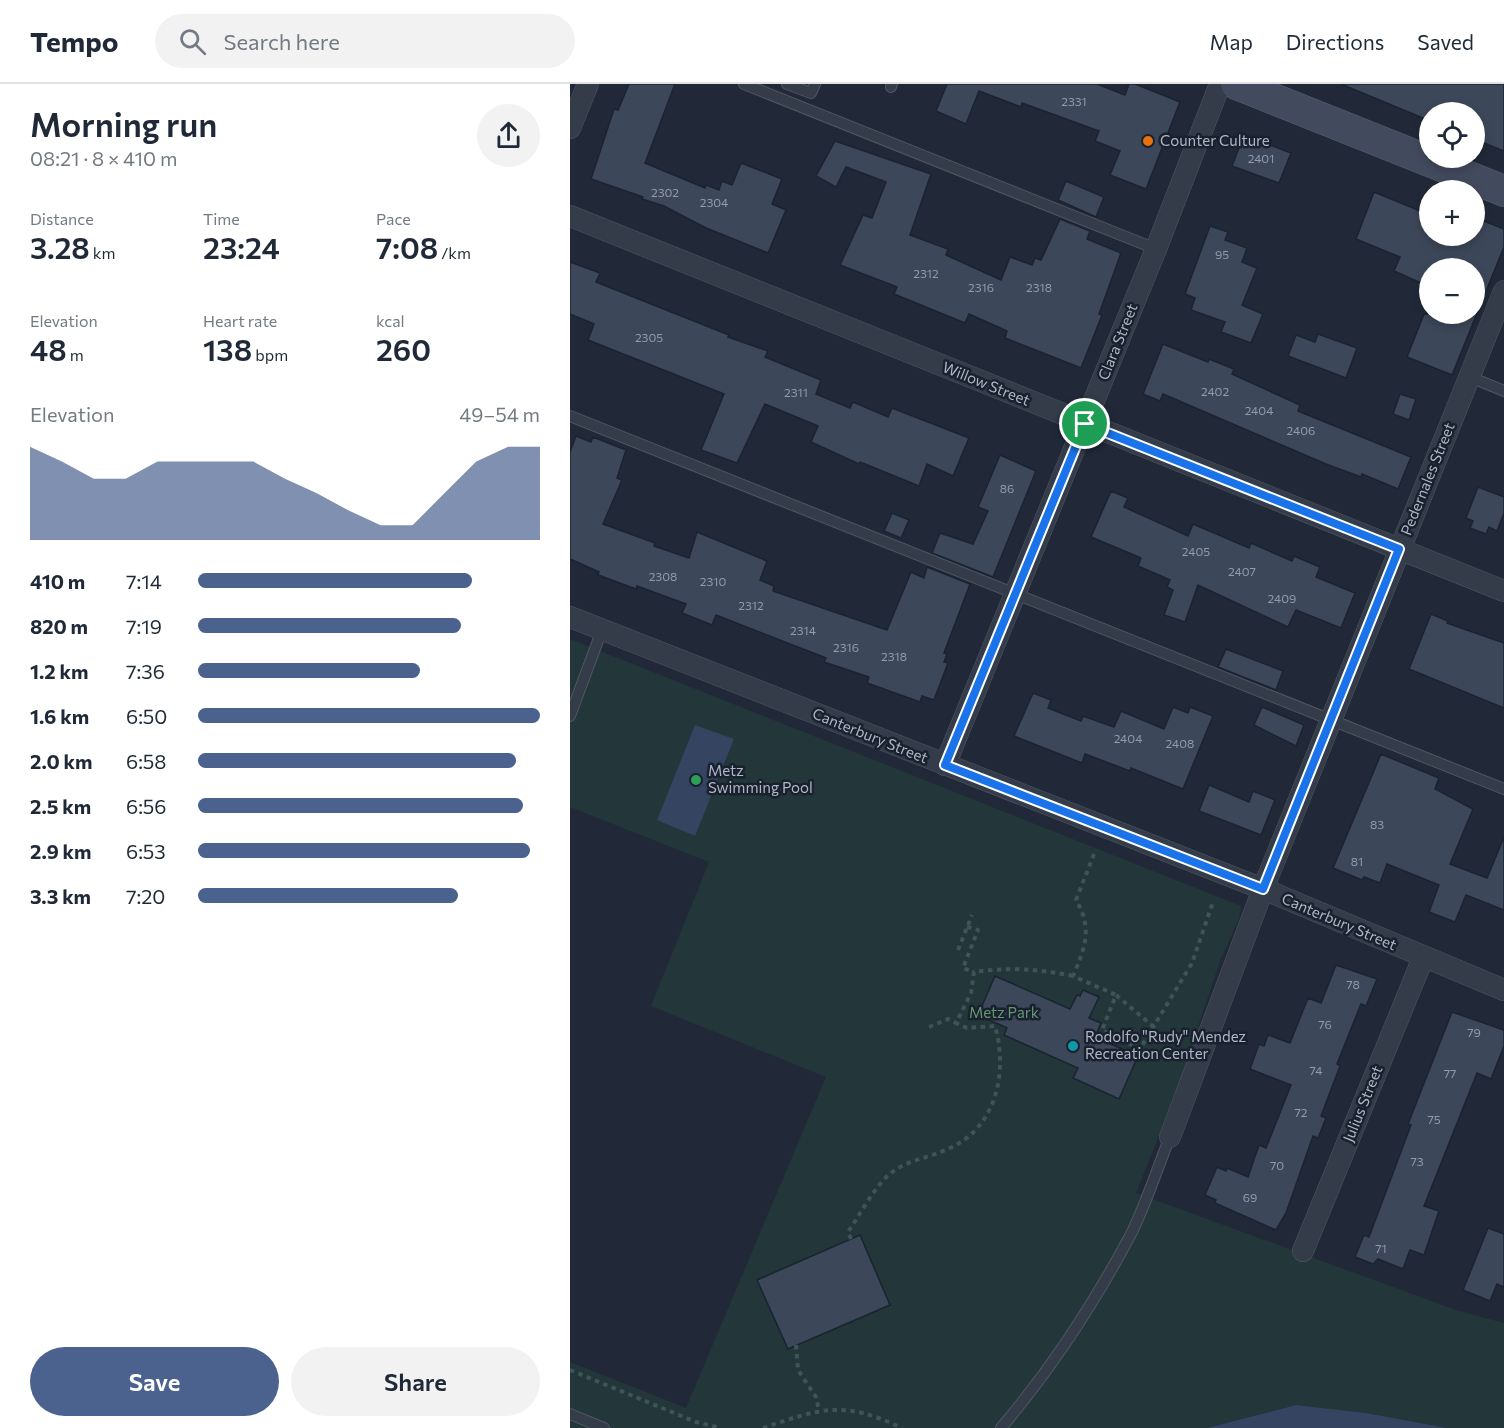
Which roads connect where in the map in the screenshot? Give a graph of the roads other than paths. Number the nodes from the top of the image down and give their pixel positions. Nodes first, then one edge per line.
1 (588, 84) edge
2 (744, 84) edge
3 (788, 84) edge
4 (815, 84) edge
5 (1220, 84) edge
6 (1236, 84) edge
7 (570, 128) edge
8 (1504, 191) edge
9 (570, 216) edge
10 (1156, 249) junction
11 (1504, 291) edge
12 (1470, 377) junction
13 (1504, 391) edge
14 (570, 416) edge
15 (1085, 424) junction
16 (1399, 549) junction
17 (1504, 591) edge
18 (1016, 595) junction
19 (570, 617) edge
20 (602, 630) junction
21 (570, 716) edge
22 (1331, 720) junction
23 (945, 765) junction
24 (1504, 789) edge
25 (1263, 889) junction
26 (1423, 958) junction
27 (1504, 990) edge
28 (1170, 1137) joint
29 (1303, 1251) dead end
30 (570, 1414) edge
31 (604, 1428) edge
32 (1001, 1428) edge

1 - 7 street
2 - 10 lane
3 - 4 lane
5 - 10 street, Clara Street
6 - 8 main road
9 - 15 street, Willow Street
10 - 15 street, Clara Street
11 - 12 street, Pedernales Street
12 - 13 lane
12 - 16 street, Pedernales Street
14 - 18 lane
15 - 16 street, Willow Street
15 - 18 street, Clara Street
16 - 17 street, Willow Street
16 - 22 street, Pedernales Street
18 - 22 lane
18 - 23 street, Clara Street
19 - 20 street, Canterbury Street
20 - 21 lane
20 - 23 street, Canterbury Street
22 - 24 lane
22 - 25 street, Pedernales Street
23 - 25 street, Canterbury Street
25 - 26 street, Canterbury Street
25 - 28 street, Pedernales Street
26 - 27 street, Canterbury Street
26 - 29 street, Julius Street
28 - 32 lane
30 - 31 lane

